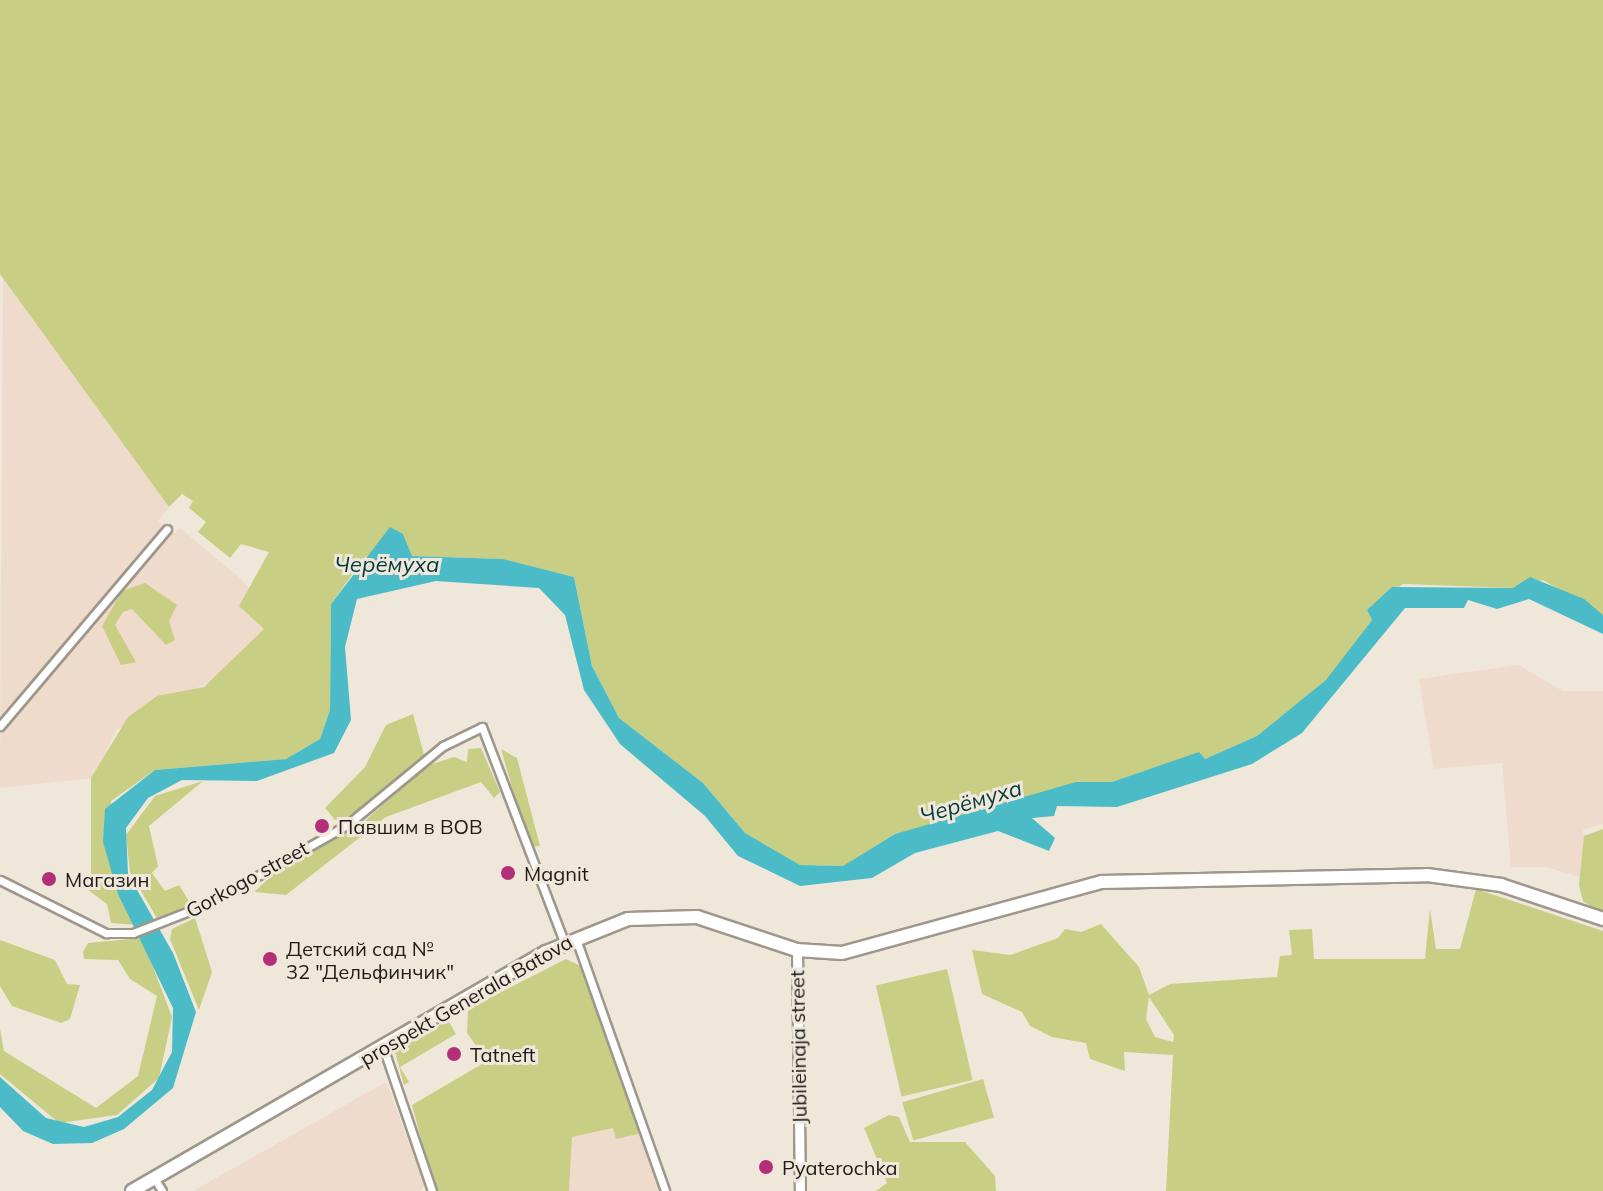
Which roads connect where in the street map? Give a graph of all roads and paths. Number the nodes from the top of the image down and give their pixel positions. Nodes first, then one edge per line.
1 (167, 529) dead end
2 (0, 726) edge
3 (0, 880) edge
4 (1603, 919) edge
5 (570, 940) junction
6 (797, 950) junction
7 (383, 1047) junction
8 (154, 1178) junction
9 (132, 1191) edge
10 (162, 1191) edge
11 (432, 1191) edge
12 (665, 1191) edge
13 (800, 1191) edge

1 - 2 street
3 - 5 street, Gorkogo street
4 - 6 main road, prospekt Generala Batova
5 - 6 main road, prospekt Generala Batova
5 - 7 main road, prospekt Generala Batova
5 - 12 street
6 - 13 street, Jubileinaja street
7 - 8 main road, prospekt Generala Batova
7 - 11 street
8 - 9 main road, prospekt Generala Batova
8 - 10 street

